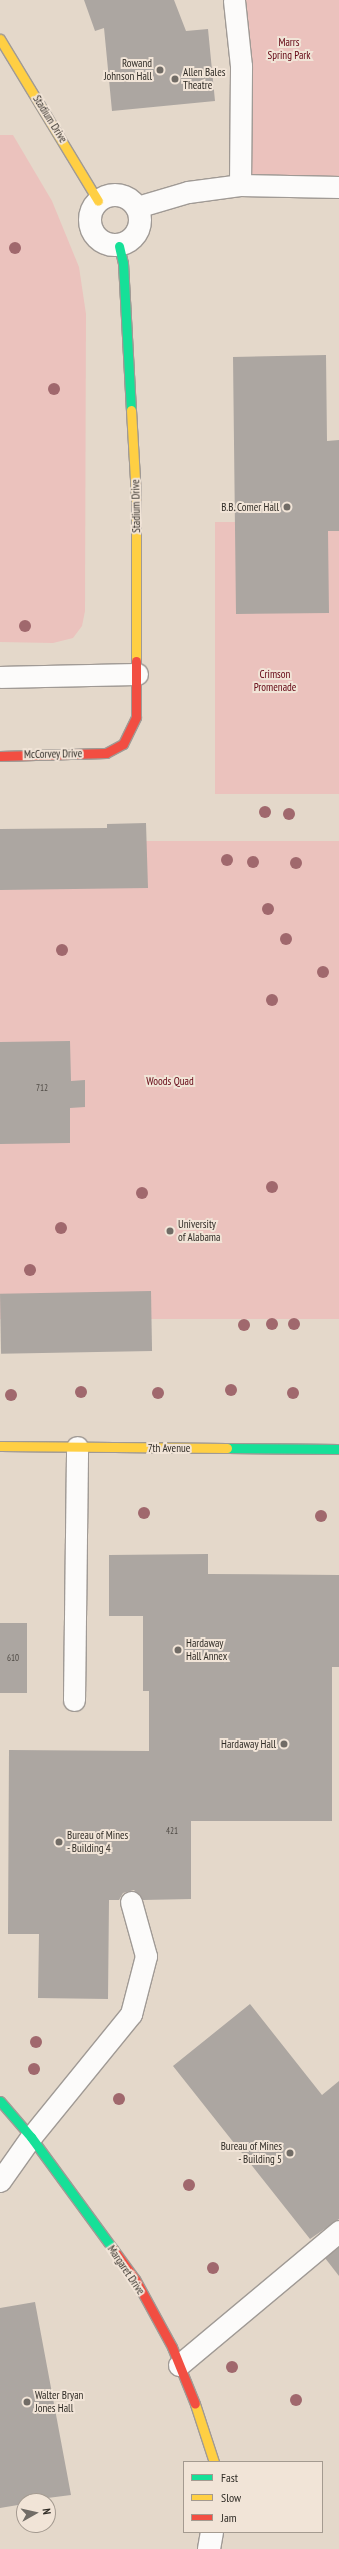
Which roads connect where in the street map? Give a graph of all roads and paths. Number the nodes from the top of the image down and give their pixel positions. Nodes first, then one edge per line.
1 (234, 0) edge
2 (0, 39) edge
3 (240, 185) junction
4 (339, 187) edge
5 (98, 201) junction
6 (137, 207) junction
7 (119, 246) junction
8 (137, 674) junction
9 (0, 677) edge
10 (106, 753) joint
11 (0, 756) edge
12 (0, 1446) edge
13 (77, 1447) junction
14 (339, 1448) edge
15 (74, 1700) dead end
16 (131, 1902) dead end
17 (0, 2101) edge
18 (31, 2137) junction
19 (0, 2181) edge
20 (339, 2231) edge
21 (179, 2365) junction
22 (214, 2461) edge
23 (212, 2533) edge
24 (209, 2549) edge

1 - 3 lane
2 - 5 street, Stadium Drive
3 - 4 lane
3 - 6 lane
5 - 6 street
5 - 7 street
6 - 7 street
7 - 8 street, Stadium Drive
8 - 9 lane
8 - 10 street, Stadium Drive
10 - 11 street, McCorvey Drive
12 - 13 street, 7th Avenue
13 - 14 street, 7th Avenue
13 - 15 lane
16 - 18 lane
17 - 18 street, Margaret Drive
18 - 19 lane
18 - 21 street, Margaret Drive
20 - 21 lane
21 - 22 street, Margaret Drive
23 - 24 street

